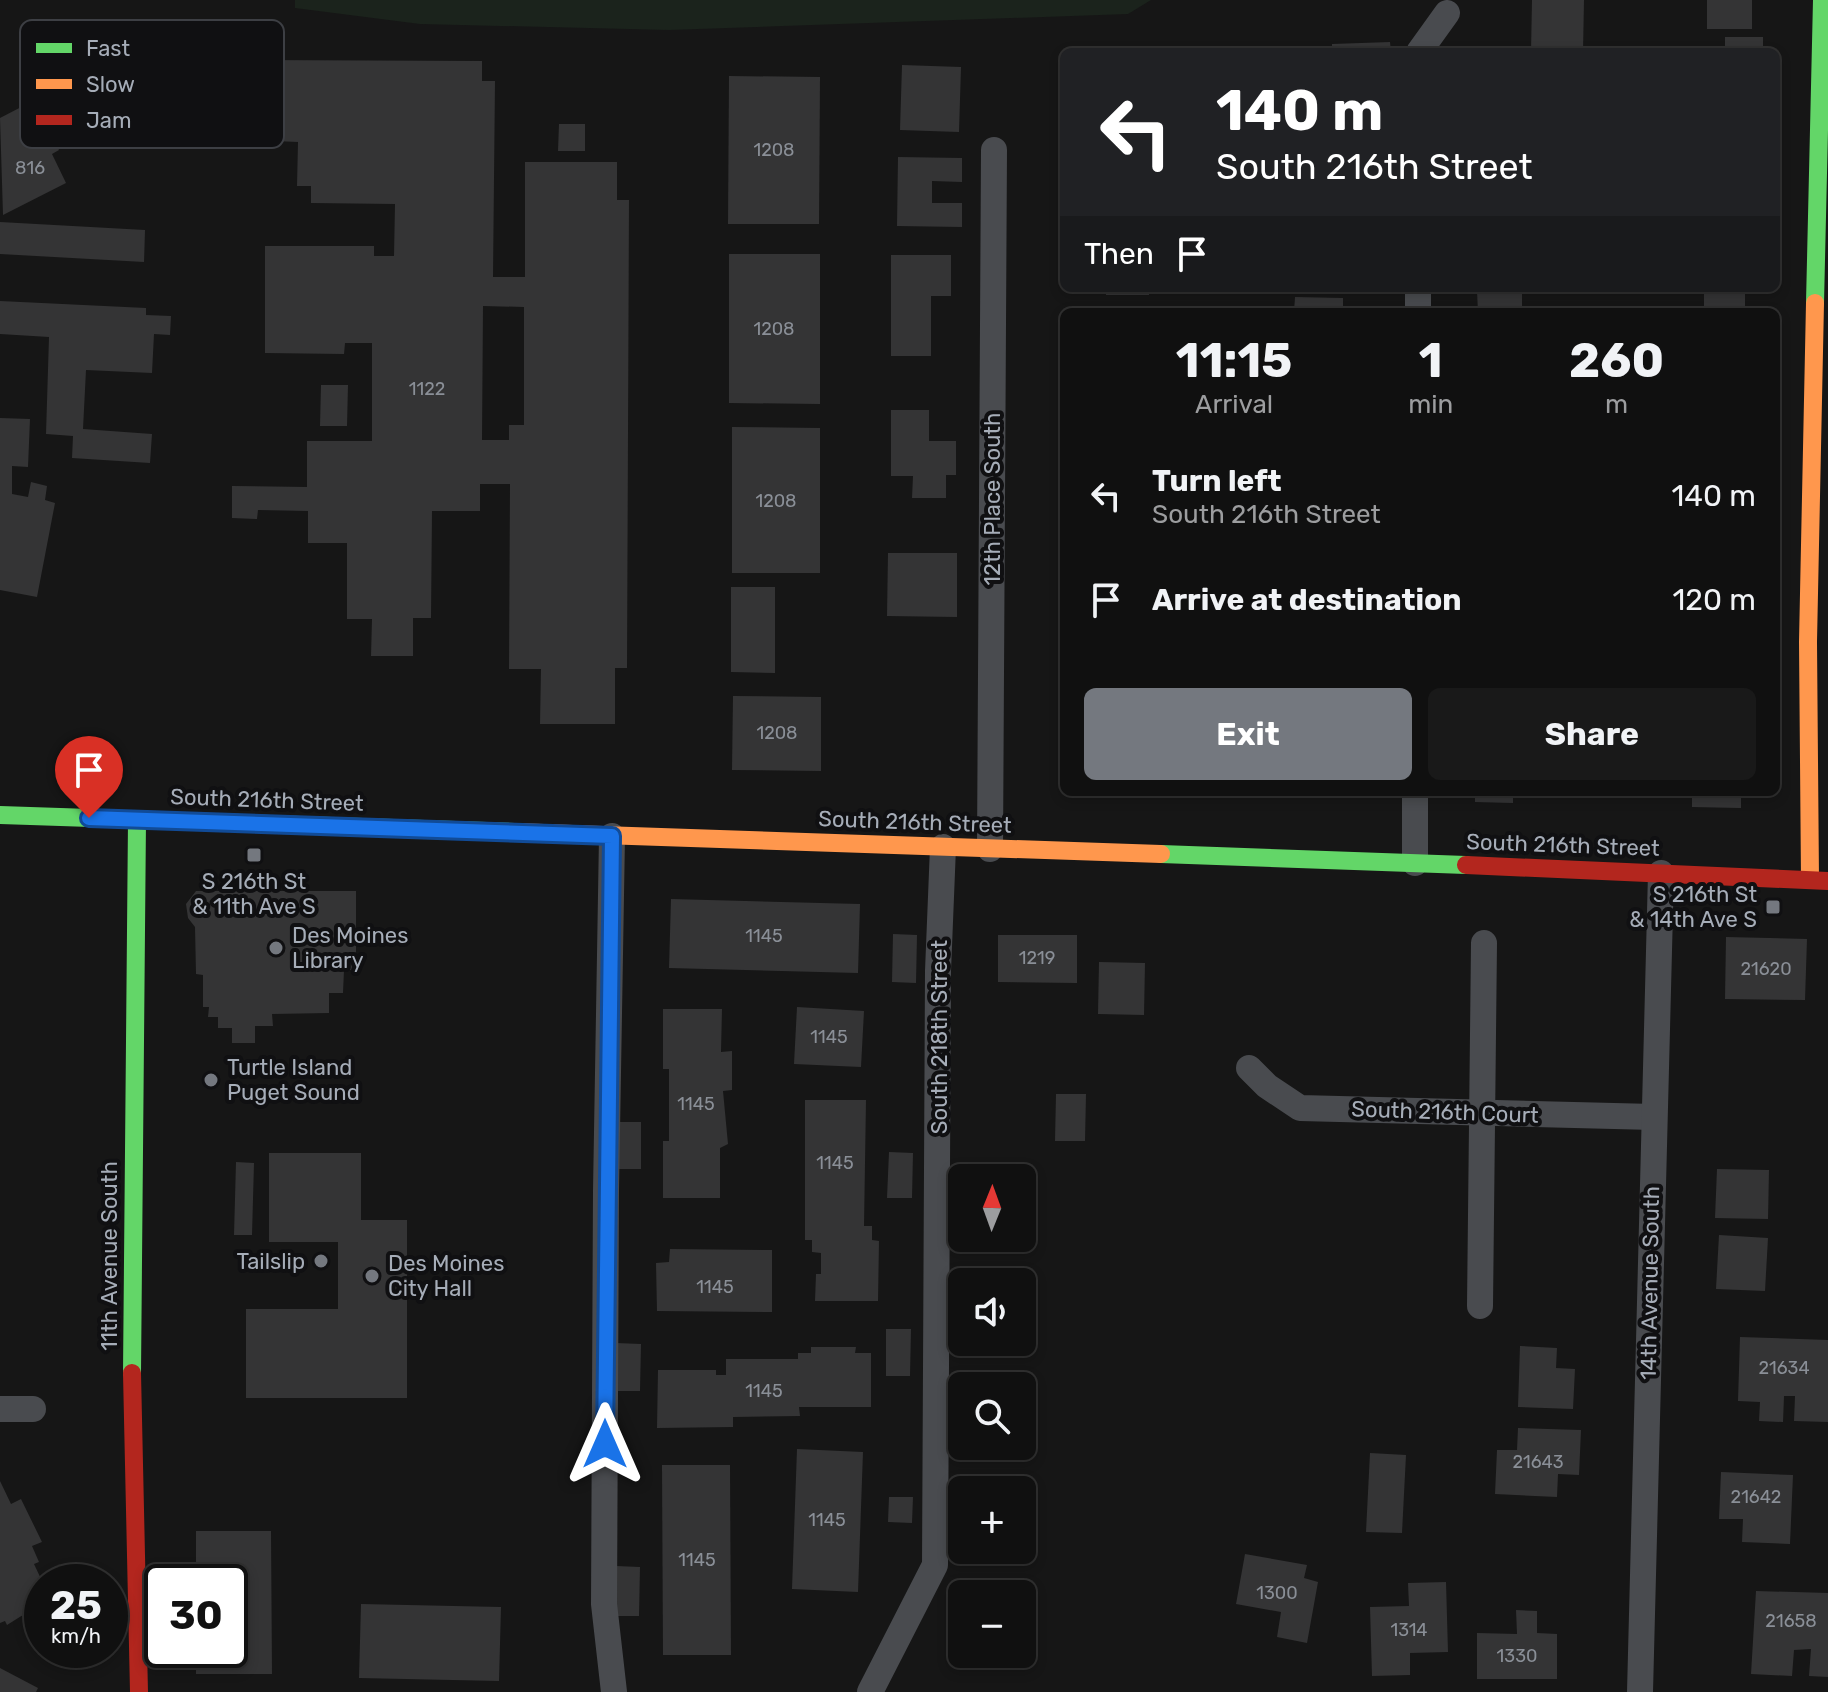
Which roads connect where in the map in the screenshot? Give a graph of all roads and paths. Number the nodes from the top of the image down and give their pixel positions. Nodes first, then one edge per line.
1 (1822, 0) edge
2 (1447, 13) dead end
3 (1422, 48) edge
4 (994, 150) dead end
5 (1818, 643) edge
6 (1415, 796) edge
7 (0, 815) edge
8 (137, 820) junction
9 (612, 836) junction
10 (943, 847) junction
11 (990, 849) junction
12 (1415, 863) junction
13 (1661, 873) junction
14 (1819, 880) edge
15 (1484, 943) dead end
16 (1249, 1068) dead end
17 (1481, 1114) junction
18 (1654, 1117) junction
19 (1480, 1306) dead end
20 (0, 1409) edge
21 (33, 1409) dead end
22 (139, 1692) edge
23 (614, 1692) edge
24 (870, 1692) edge
25 (1640, 1692) edge

1 - 5 main road
2 - 3 street
4 - 11 street, 12th Place South
5 - 14 main road
6 - 12 street
7 - 8 main road, South 216th Street
8 - 9 main road, South 216th Street
8 - 22 main road, 11th Avenue South
9 - 10 main road, South 216th Street
9 - 23 street
10 - 11 main road, South 216th Street
10 - 24 street, South 218th Street
11 - 12 main road, South 216th Street
12 - 13 main road, South 216th Street
13 - 14 main road, South 216th Street
13 - 18 street, 14th Avenue South
15 - 17 street
16 - 17 street, South 216th Court
17 - 18 street, South 216th Court
17 - 19 street
18 - 25 street, 14th Avenue South
20 - 21 street

